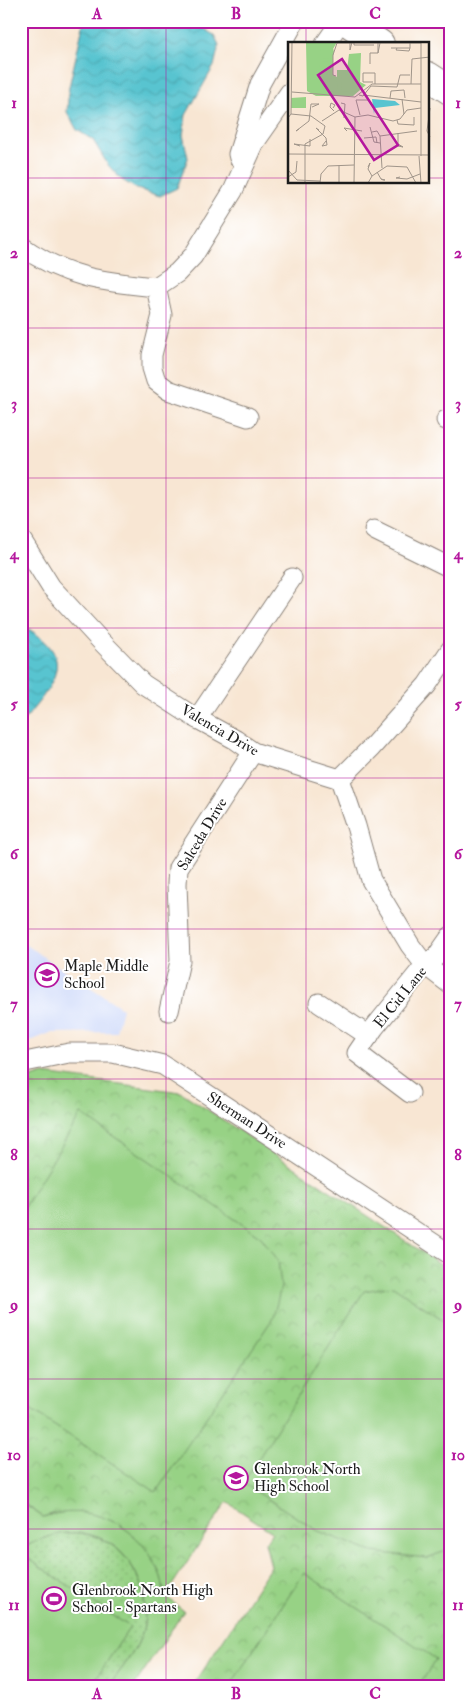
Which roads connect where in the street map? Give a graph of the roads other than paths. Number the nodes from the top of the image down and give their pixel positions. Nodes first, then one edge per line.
1 (295, 21) edge
2 (341, 21) edge
3 (346, 21) edge
4 (326, 42) edge
5 (377, 42) edge
6 (430, 77) edge
7 (451, 91) edge
8 (288, 94) edge
9 (256, 97) junction
10 (277, 108) junction
11 (241, 174) junction
12 (21, 246) edge
13 (156, 287) junction
14 (248, 417) dead end
15 (374, 530) dead end
16 (21, 539) edge
17 (451, 568) edge
18 (292, 578) dead end
19 (451, 649) edge
20 (197, 719) junction
21 (252, 752) junction
22 (340, 779) junction
23 (451, 936) edge
24 (425, 965) junction
25 (451, 985) edge
26 (319, 1003) dead end
27 (169, 1011) dead end
28 (369, 1036) junction
29 (21, 1064) edge
30 (410, 1093) dead end
31 (451, 1255) edge

1 - 9 street
2 - 4 street
3 - 5 main road
6 - 7 main road
8 - 10 street
9 - 10 street
9 - 11 street
10 - 11 street
11 - 13 street
12 - 13 street
13 - 14 street
15 - 17 street
16 - 20 street, Valencia Drive
18 - 20 street
19 - 22 street
20 - 21 street, Valencia Drive
21 - 22 street, Valencia Drive
21 - 27 street, Salceda Drive
22 - 24 street
23 - 24 street, El Cid Lane
24 - 25 street
24 - 28 street, El Cid Lane
26 - 28 street, El Cid Lane
28 - 30 street, El Cid Lane
29 - 31 street, Sherman Drive

